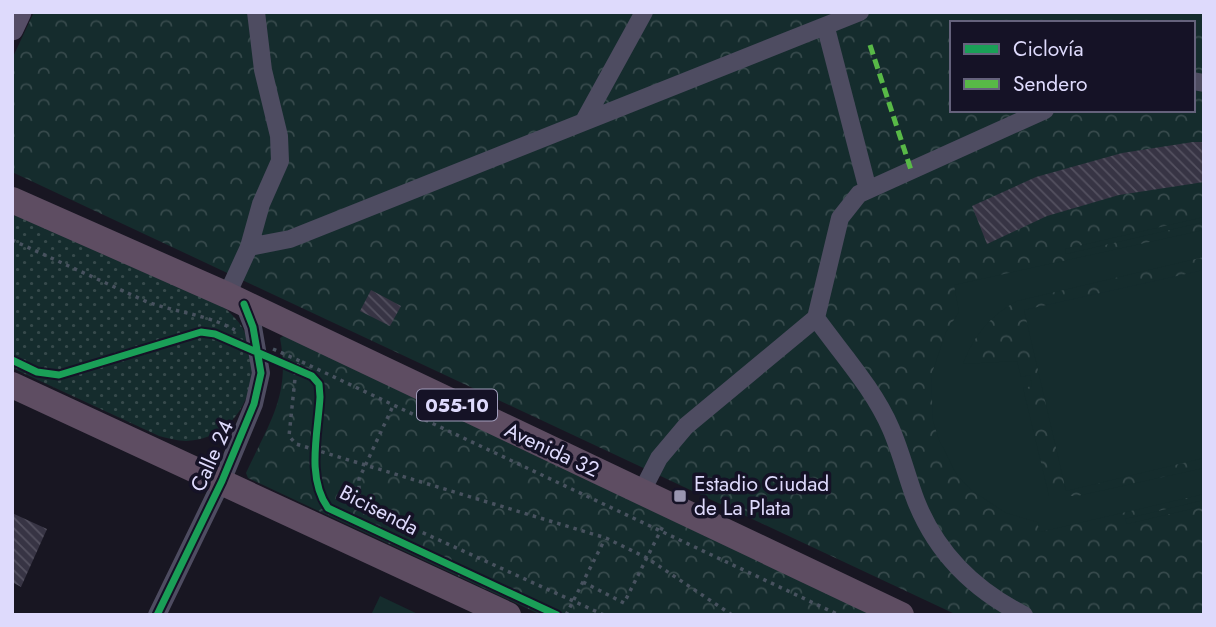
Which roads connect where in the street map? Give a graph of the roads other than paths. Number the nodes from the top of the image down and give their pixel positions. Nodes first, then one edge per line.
1 (20, 12) edge
2 (256, 12) edge
3 (644, 12) edge
4 (860, 12) edge
5 (12, 29) edge
6 (826, 29) junction
7 (1041, 112) edge
8 (584, 121) junction
9 (868, 190) junction
10 (12, 200) edge
11 (249, 247) junction
12 (236, 300) junction
13 (816, 318) junction
14 (12, 384) edge
15 (222, 481) junction
16 (641, 493) junction
17 (157, 615) edge
18 (508, 615) edge
19 (901, 615) edge
20 (1024, 615) edge

1 - 5 main road
2 - 11 street
3 - 8 street
4 - 6 street
6 - 8 street
6 - 9 street
7 - 9 street
8 - 11 street
9 - 13 street
10 - 12 highway, Avenida 32 / 055-10
11 - 12 street
12 - 15 street, Calle 24
12 - 16 highway, Avenida 32 / 055-10
13 - 16 street
13 - 20 street
14 - 15 highway
15 - 17 street, Calle 24
15 - 18 highway
16 - 19 highway, Avenida 32 / 055-10

